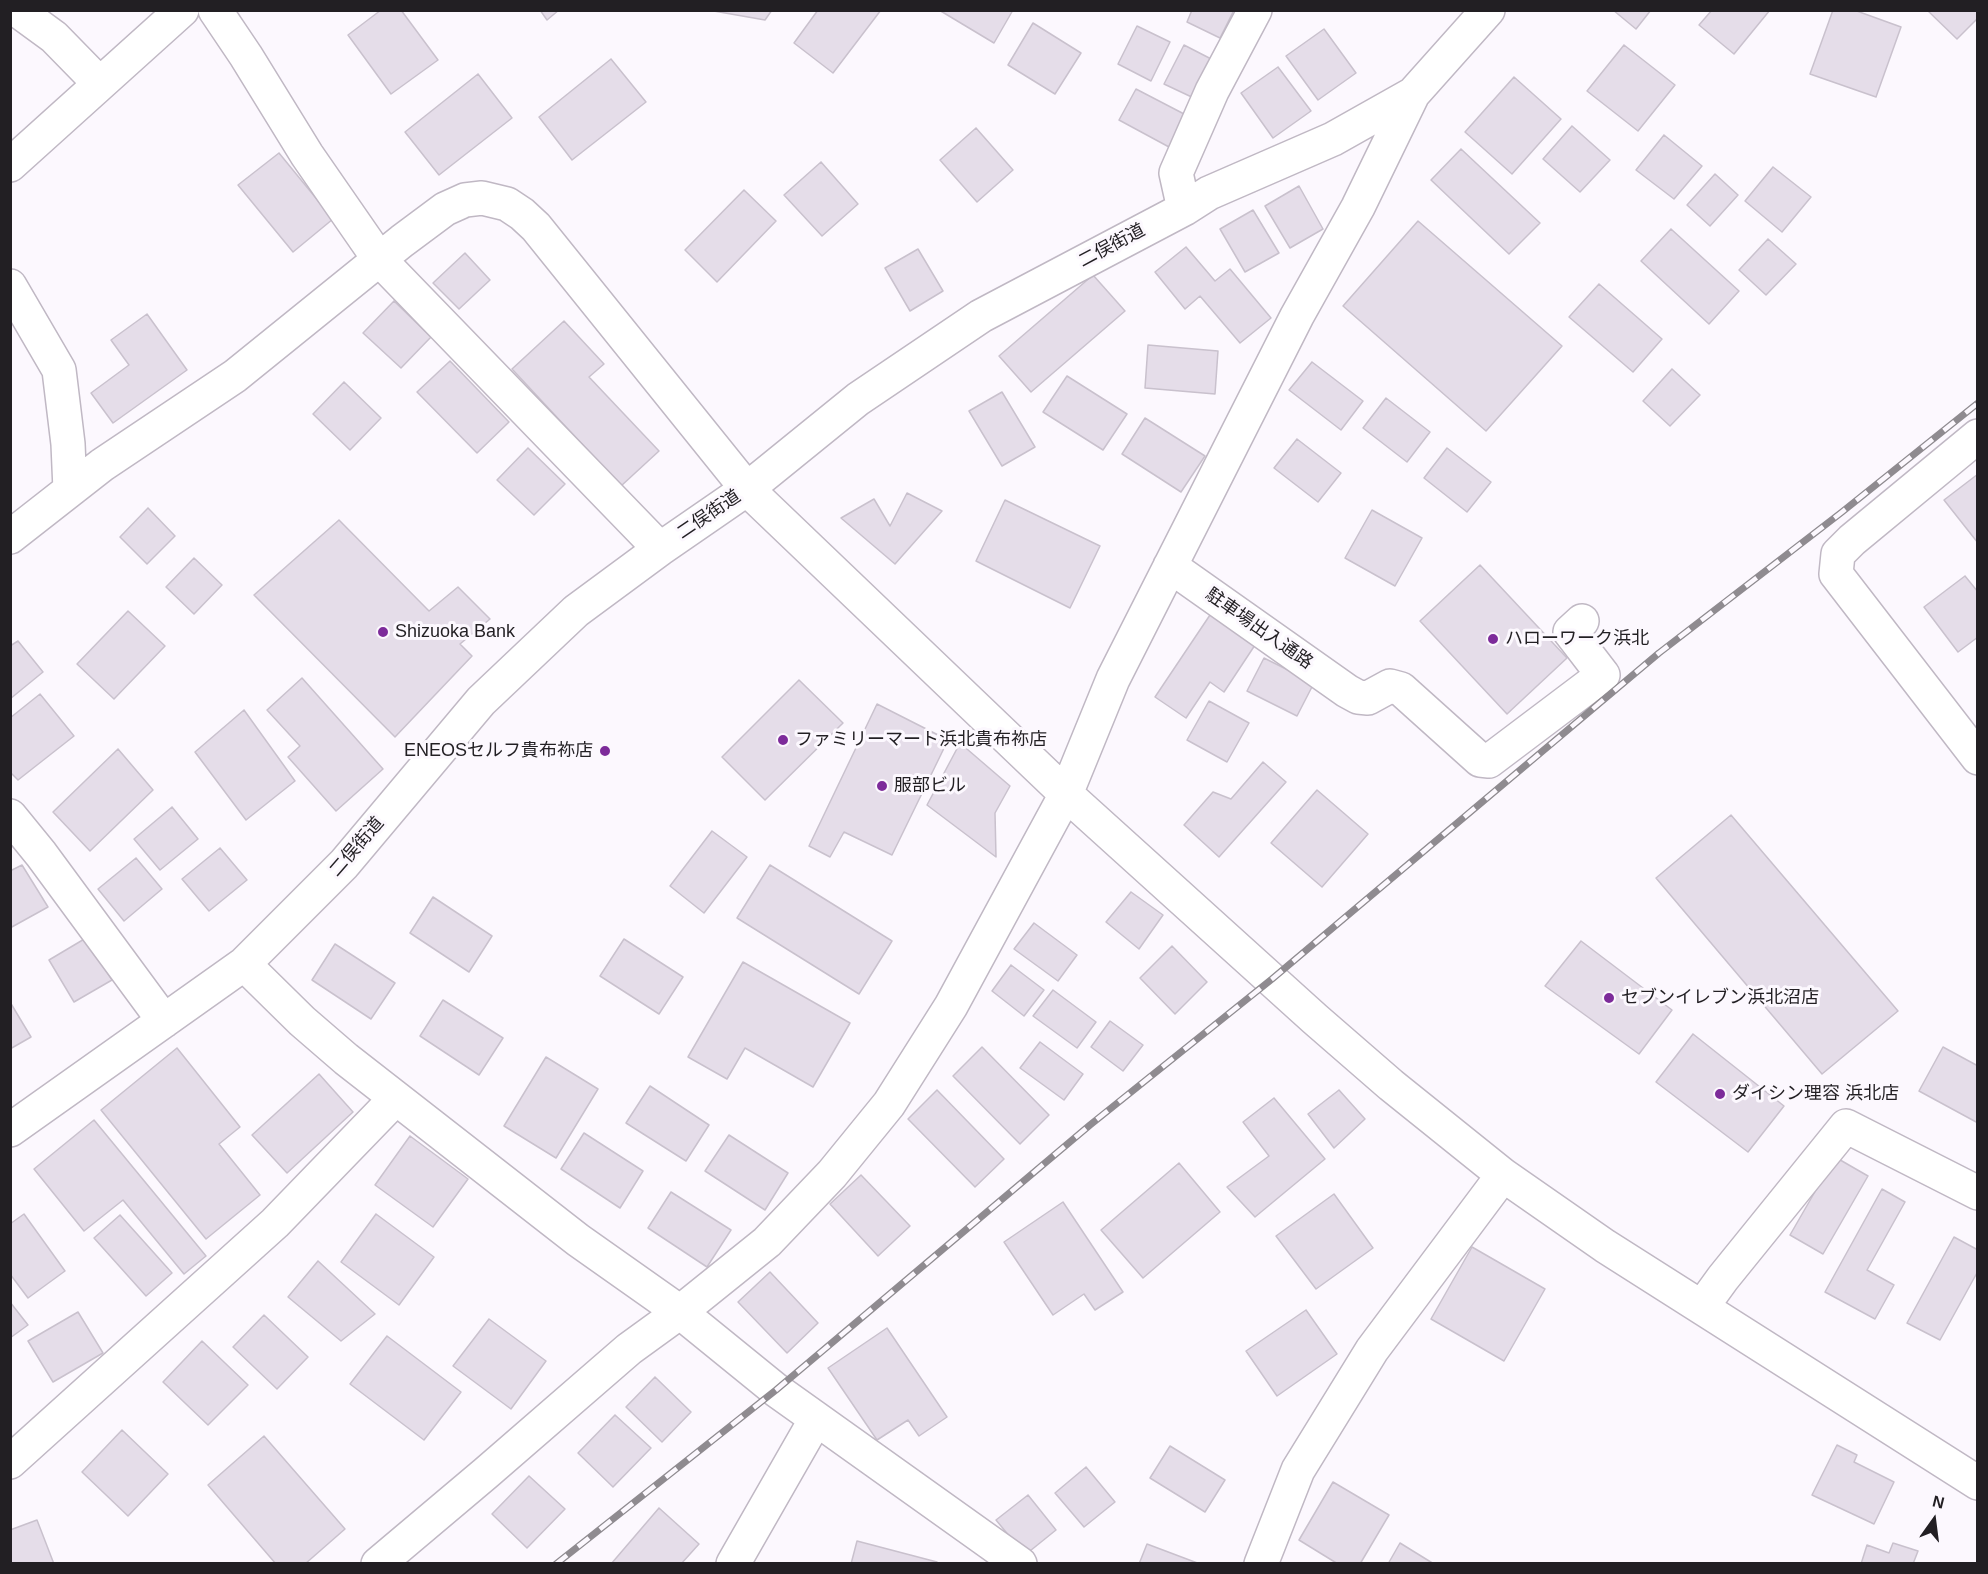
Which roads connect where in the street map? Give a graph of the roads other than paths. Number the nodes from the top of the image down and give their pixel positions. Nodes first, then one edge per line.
1 (17, 10) edge
2 (182, 10) edge
3 (215, 10) edge
4 (1255, 10) edge
5 (1488, 10) edge
6 (100, 84) junction
7 (1413, 94) junction
8 (10, 165) edge
9 (1184, 209) junction
10 (379, 259) junction
11 (10, 286) edge
12 (1977, 436) edge
13 (747, 489) junction
14 (70, 490) junction
15 (10, 537) edge
16 (660, 549) junction
17 (1170, 566) junction
18 (1582, 621) dead end
19 (1977, 758) edge
20 (1066, 794) junction
21 (14, 827) edge
22 (244, 964) junction
23 (164, 1021) junction
24 (396, 1098) junction
25 (10, 1130) edge
26 (1503, 1174) junction
27 (1977, 1192) edge
28 (1702, 1307) junction
29 (680, 1312) junction
30 (816, 1419) junction
31 (10, 1462) edge
32 (1977, 1483) edge
33 (378, 1563) edge
34 (733, 1563) edge
35 (1020, 1563) edge
36 (1261, 1563) edge

1 - 6 street
2 - 6 street
3 - 10 street
4 - 9 street
5 - 7 street, 二俣街道
6 - 8 street
7 - 9 street, 二俣街道
7 - 17 street
9 - 13 street, 二俣街道
10 - 13 street
10 - 14 street
10 - 16 street
11 - 14 street
12 - 19 street
13 - 16 street, 二俣街道
13 - 20 street
14 - 15 street
16 - 22 street, 二俣街道
17 - 18 street, 駐車場出入通路
17 - 20 street
20 - 26 street
20 - 29 street
21 - 23 street
22 - 23 street, 二俣街道
22 - 24 street
23 - 25 street, 二俣街道
24 - 29 street
24 - 31 street
26 - 28 street
26 - 36 street
27 - 28 street
28 - 32 street
29 - 30 street
29 - 33 street
30 - 34 street
30 - 35 street

